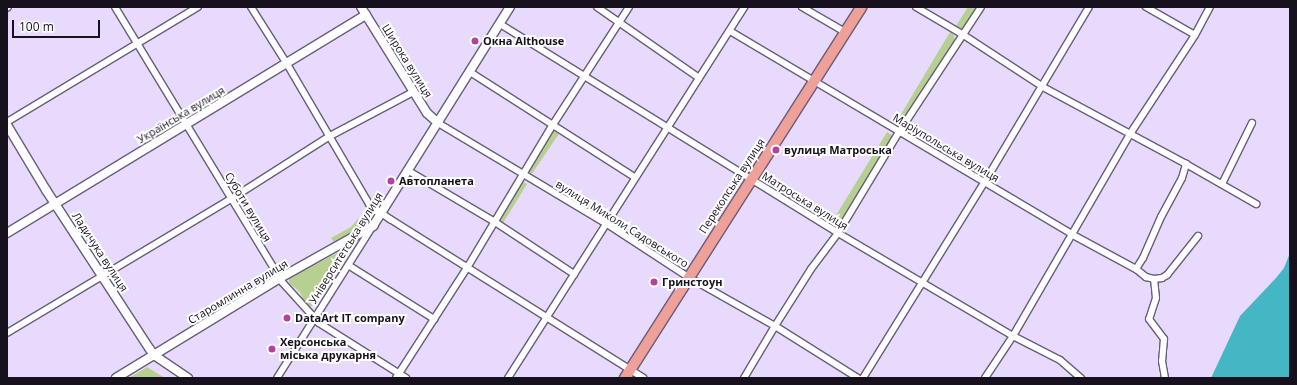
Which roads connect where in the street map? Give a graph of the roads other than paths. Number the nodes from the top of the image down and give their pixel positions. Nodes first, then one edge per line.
1 (115, 7) edge
2 (198, 7) edge
3 (251, 7) edge
4 (361, 7) edge
5 (510, 7) edge
6 (597, 7) edge
7 (629, 7) edge
8 (744, 7) edge
9 (802, 7) edge
10 (861, 7) edge
11 (916, 7) edge
12 (981, 7) edge
13 (1088, 7) edge
14 (1146, 7) edge
15 (1210, 7) edge
16 (366, 15) junction
17 (620, 22) junction
18 (500, 24) junction
19 (730, 31) junction
20 (845, 32) junction
21 (962, 34) junction
22 (1195, 34) junction
23 (138, 44) junction
24 (287, 64) junction
25 (470, 72) junction
26 (586, 77) junction
27 (699, 78) junction
28 (814, 80) junction
29 (1043, 86) junction
30 (413, 92) junction
31 (7, 122) edge
32 (438, 123) junction
33 (1252, 123) dead end
34 (7, 125) edge
35 (187, 125) junction
36 (552, 126) junction
37 (667, 127) junction
38 (900, 132) junction
39 (1130, 134) junction
40 (330, 136) junction
41 (1186, 164) junction
42 (407, 170) junction
43 (524, 176) junction
44 (634, 177) junction
45 (751, 178) junction
46 (984, 183) junction
47 (1222, 184) junction
48 (231, 199) junction
49 (56, 204) junction
50 (1256, 204) dead end
51 (381, 213) junction
52 (495, 222) junction
53 (607, 224) junction
54 (372, 226) junction
55 (7, 233) edge
56 (838, 233) junction
57 (1073, 235) junction
58 (1198, 236) dead end
59 (348, 265) junction
60 (467, 268) junction
61 (1136, 269) junction
62 (574, 274) junction
63 (102, 276) junction
64 (688, 277) junction
65 (280, 278) junction
66 (1154, 279) junction
67 (923, 282) junction
68 (545, 317) junction
69 (315, 320) junction
70 (434, 320) junction
71 (775, 326) junction
72 (7, 333) edge
73 (1013, 336) junction
74 (154, 356) junction
75 (628, 374) edge
76 (398, 376) edge
77 (116, 378) edge
78 (188, 378) edge
79 (277, 378) edge
80 (406, 378) edge
81 (508, 378) edge
82 (643, 378) edge
83 (744, 378) edge
84 (858, 378) edge
85 (863, 378) edge
86 (985, 378) edge
87 (1081, 378) edge
88 (1165, 378) edge

1 - 23 street, Суботи вулиця
2 - 23 street
3 - 24 street
4 - 16 street, Широка вулиця
5 - 18 street, Університетська вулиця
6 - 17 street
7 - 17 street
8 - 19 street
9 - 20 street
10 - 20 main road, Перекопська вулиця
11 - 21 street
12 - 21 street
13 - 29 street
14 - 22 street
15 - 22 street
16 - 24 street, Українська вулиця
16 - 30 street, Широка вулиця
17 - 26 street
17 - 27 street
18 - 25 street, Університетська вулиця
18 - 26 street, Матроська вулиця
19 - 27 street
19 - 28 street, Маріупольська вулиця
20 - 28 main road, Перекопська вулиця
21 - 29 street
21 - 38 street
22 - 39 street
23 - 31 street
23 - 35 street, Суботи вулиця
24 - 35 street, Українська вулиця
24 - 40 street
25 - 32 street, Університетська вулиця
25 - 36 street
26 - 36 street
26 - 37 street, Матроська вулиця
27 - 37 street
28 - 38 street, Маріупольська вулиця
28 - 45 main road, Перекопська вулиця
29 - 39 street
29 - 46 street
30 - 32 street, Широка вулиця
30 - 40 street
32 - 42 street, Університетська вулиця
32 - 43 street, вулиця Миколи Садовського
33 - 47 street
34 - 49 street, Ладичука вулиця
35 - 48 street, Суботи вулиця
35 - 49 street, Українська вулиця
36 - 43 street
36 - 44 street
37 - 44 street
37 - 45 street, Матроська вулиця
38 - 46 street, Маріупольська вулиця
38 - 56 street
39 - 41 street
39 - 57 street
40 - 48 street
40 - 51 street
41 - 47 street
41 - 61 street
42 - 51 street, Університетська вулиця
42 - 52 street
43 - 52 street
43 - 53 street, вулиця Миколи Садовського
44 - 53 street
45 - 56 street, Матроська вулиця
45 - 64 main road, Перекопська вулиця
46 - 57 street, Маріупольська вулиця
46 - 67 street
47 - 50 street
48 - 63 street
48 - 65 street, Суботи вулиця
49 - 55 street, Українська вулиця
49 - 63 street, Ладичука вулиця
51 - 54 street, Університетська вулиця
51 - 60 street
52 - 60 street
52 - 62 street
53 - 62 street
53 - 64 street, вулиця Миколи Садовського
54 - 59 street, Університетська вулиця
54 - 65 street, Старомлинна вулиця
56 - 67 street, Матроська вулиця
56 - 71 street
57 - 61 street, Маріупольська вулиця
57 - 73 street
58 - 66 street
59 - 69 street, Університетська вулиця
59 - 70 street
60 - 68 street
60 - 70 street
61 - 66 street, Маріупольська вулиця
62 - 68 street
63 - 72 street
63 - 74 street, Ладичука вулиця
64 - 71 street, вулиця Миколи Садовського
64 - 75 main road, Перекопська вулиця
65 - 69 street, Суботи вулиця
65 - 74 street, Старомлинна вулиця
66 - 88 street
67 - 73 street, Матроська вулиця
67 - 85 street
68 - 75 street
68 - 81 street
69 - 76 street, Суботи вулиця
69 - 79 street, Університетська вулиця
70 - 76 street
71 - 83 street
71 - 84 street, вулиця Миколи Садовського
73 - 86 street
73 - 87 street, Матроська вулиця
74 - 77 street, Старомлинна вулиця
74 - 78 street, Ладичука вулиця
75 - 82 street
76 - 80 street, Суботи вулиця

